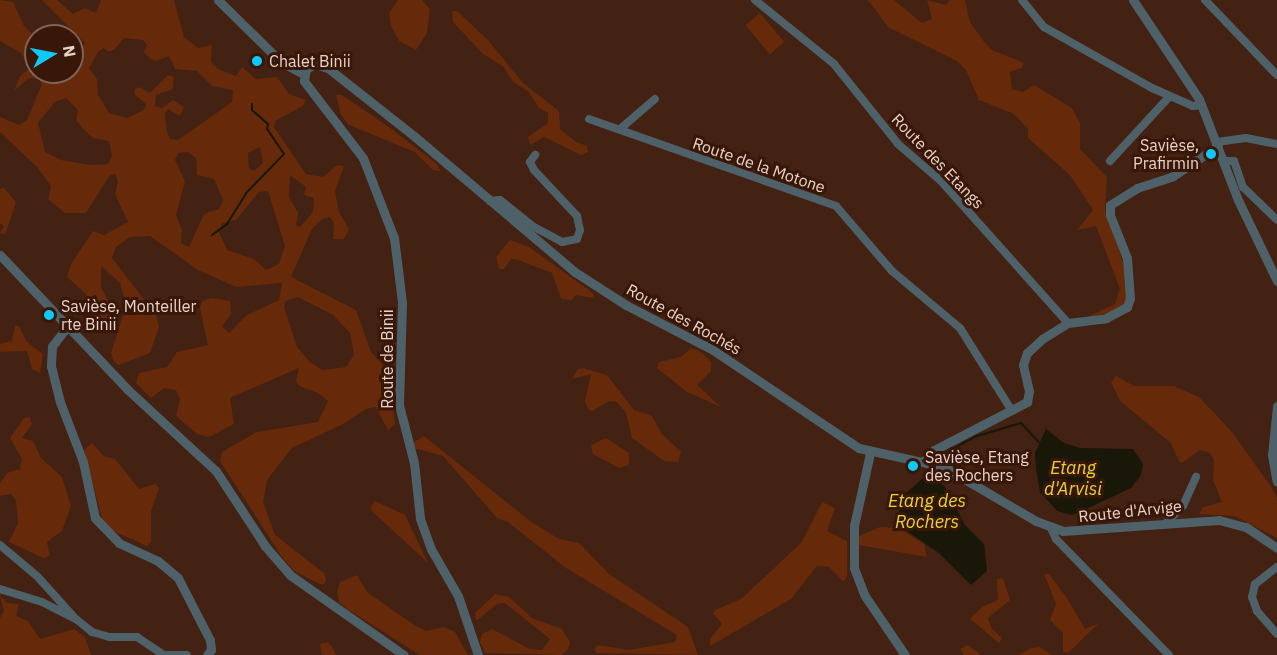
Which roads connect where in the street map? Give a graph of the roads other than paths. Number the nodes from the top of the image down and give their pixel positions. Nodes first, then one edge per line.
1 (219, 0) edge
2 (755, 0) edge
3 (1022, 0) edge
4 (1133, 0) edge
5 (1205, 0) edge
6 (304, 75) junction
7 (1277, 75) edge
8 (1170, 96) junction
9 (655, 99) dead end
10 (1202, 105) junction
11 (589, 119) dead end
12 (620, 129) junction
13 (1217, 144) junction
14 (1277, 144) edge
15 (535, 155) dead end
16 (1110, 161) dead end
17 (1223, 161) junction
18 (490, 201) junction
19 (1277, 220) edge
20 (0, 255) edge
21 (1277, 281) edge
22 (1068, 323) junction
23 (67, 327) junction
24 (1277, 406) edge
25 (1012, 411) junction
26 (870, 453) junction
27 (924, 461) junction
28 (1196, 477) dead end
29 (1277, 482) edge
30 (1166, 523) junction
31 (1051, 528) junction
32 (0, 545) edge
33 (1277, 548) edge
34 (1277, 567) edge
35 (0, 589) edge
36 (76, 619) junction
37 (1277, 634) edge
38 (211, 654) edge
39 (165, 655) edge
40 (186, 655) edge
41 (404, 655) edge
42 (478, 655) edge
43 (905, 655) edge
44 (1169, 655) edge

1 - 6 street, Route de Binii
2 - 22 street, Route des Etangs
3 - 8 street
4 - 10 street
5 - 7 street
6 - 18 street, Route des Rochés
6 - 42 street, Route de Binii
8 - 10 street
8 - 16 street
9 - 12 street
10 - 13 street
11 - 12 street, Route de la Motone
12 - 25 street, Route de la Motone
13 - 14 street
13 - 17 street
13 - 22 street
15 - 18 street, Route des Rochés
17 - 19 street
17 - 21 street
18 - 26 street, Route des Rochés
20 - 23 street
22 - 25 street
23 - 38 street
23 - 41 street
24 - 29 street
25 - 27 street
26 - 27 street, Route d'Arvige
26 - 43 street
27 - 31 street, Route d'Arvige
28 - 30 street
30 - 31 street, Route d'Arvige
30 - 33 street, Route d'Arvige
31 - 44 street
32 - 36 street
34 - 37 street
35 - 36 street
36 - 39 street
39 - 40 street

